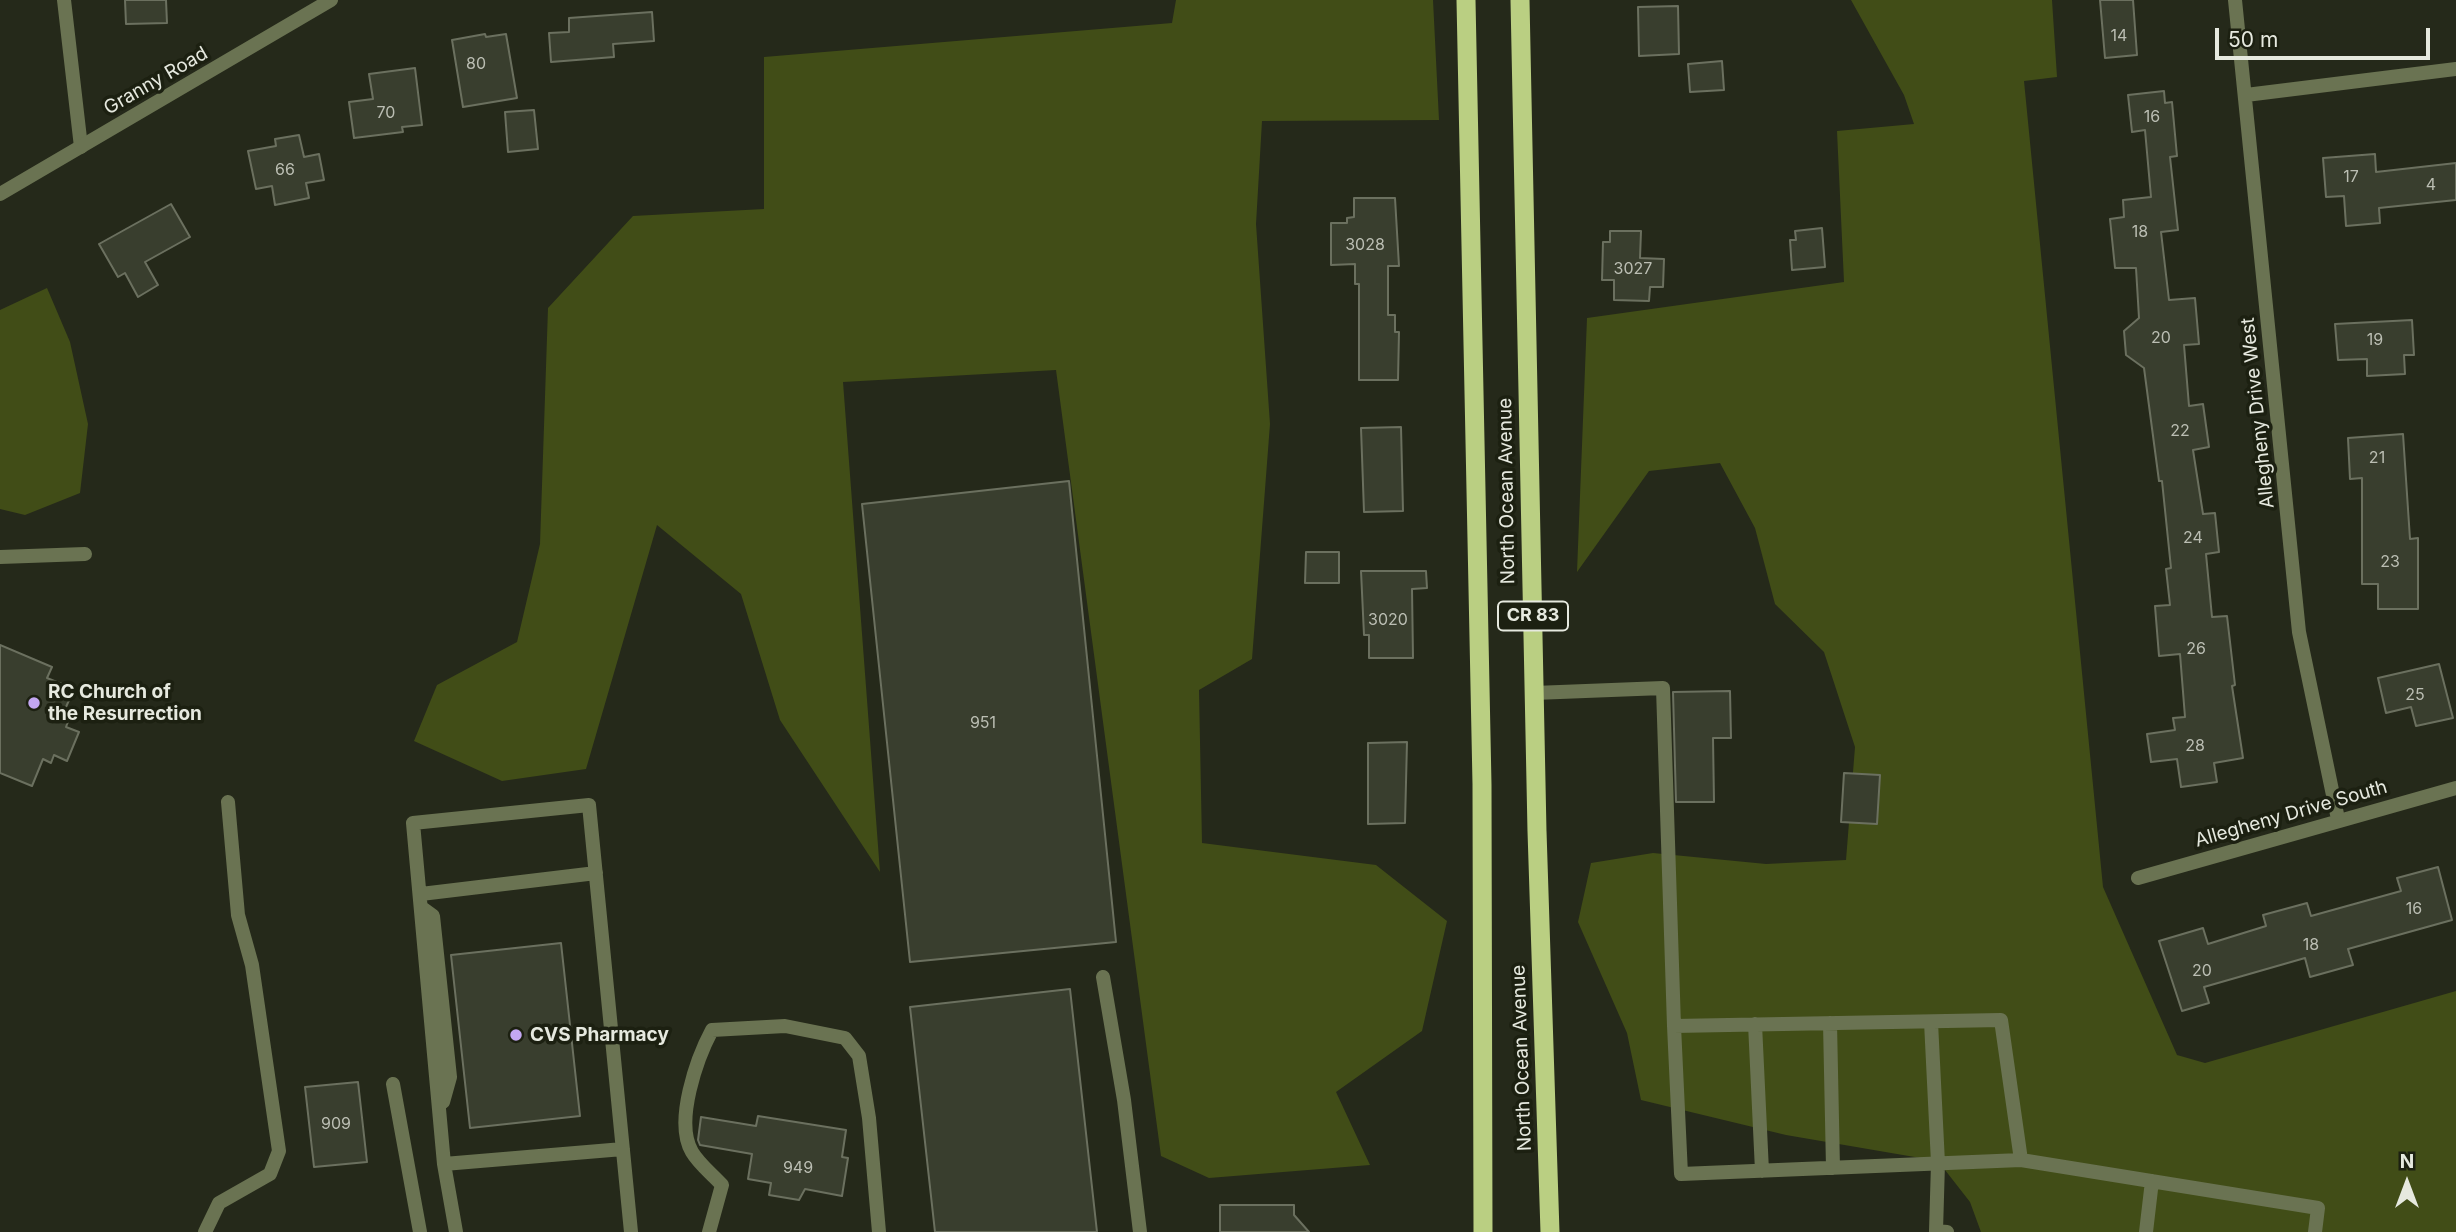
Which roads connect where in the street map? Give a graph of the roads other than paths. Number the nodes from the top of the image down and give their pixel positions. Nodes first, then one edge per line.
1 (64, 0) edge
2 (331, 0) edge
3 (1466, 0) edge
4 (1520, 0) edge
5 (2235, 0) edge
6 (2456, 69) edge
7 (2246, 95) junction
8 (81, 147) junction
9 (0, 194) edge
10 (85, 554) dead end
11 (0, 558) edge
12 (1534, 693) junction
13 (2456, 788) edge
14 (228, 802) dead end
15 (2338, 819) junction
16 (596, 873) junction
17 (2138, 877) dead end
18 (421, 901) junction
19 (1103, 977) dead end
20 (1931, 1022) junction
21 (1830, 1023) junction
22 (1755, 1024) junction
23 (1674, 1026) junction
24 (393, 1083) dead end
25 (623, 1149) junction
26 (2021, 1160) junction
27 (444, 1164) junction
28 (1938, 1164) junction
29 (1833, 1168) junction
30 (1762, 1171) junction
31 (2152, 1181) junction
32 (205, 1232) edge
33 (420, 1232) edge
34 (456, 1232) edge
35 (631, 1232) edge
36 (709, 1232) edge
37 (879, 1232) edge
38 (1140, 1232) edge
39 (1483, 1232) edge
40 (1550, 1232) edge
41 (1947, 1232) edge
42 (2146, 1232) edge
43 (2315, 1232) edge

1 - 8 street
2 - 8 street, Granny Road
3 - 39 highway, North Ocean Avenue / CR 83
4 - 12 highway, North Ocean Avenue / CR 83
5 - 7 street, Allegheny Drive West
6 - 7 street
7 - 15 street, Allegheny Drive West
8 - 9 street, Granny Road
10 - 11 street
12 - 23 street
12 - 40 highway, North Ocean Avenue / CR 83
13 - 15 street, Allegheny Drive South
14 - 32 street
15 - 17 street, Allegheny Drive South
16 - 18 street
16 - 18 street
16 - 25 street
18 - 27 street
19 - 38 street
20 - 21 street
20 - 26 street
20 - 28 street
21 - 22 street
21 - 29 street
22 - 23 street
22 - 30 street
23 - 30 street
24 - 33 street
25 - 27 street
25 - 35 street
26 - 28 street
26 - 31 street
27 - 34 street
28 - 29 street
28 - 41 street
29 - 30 street
31 - 42 street
31 - 43 street
36 - 37 street

